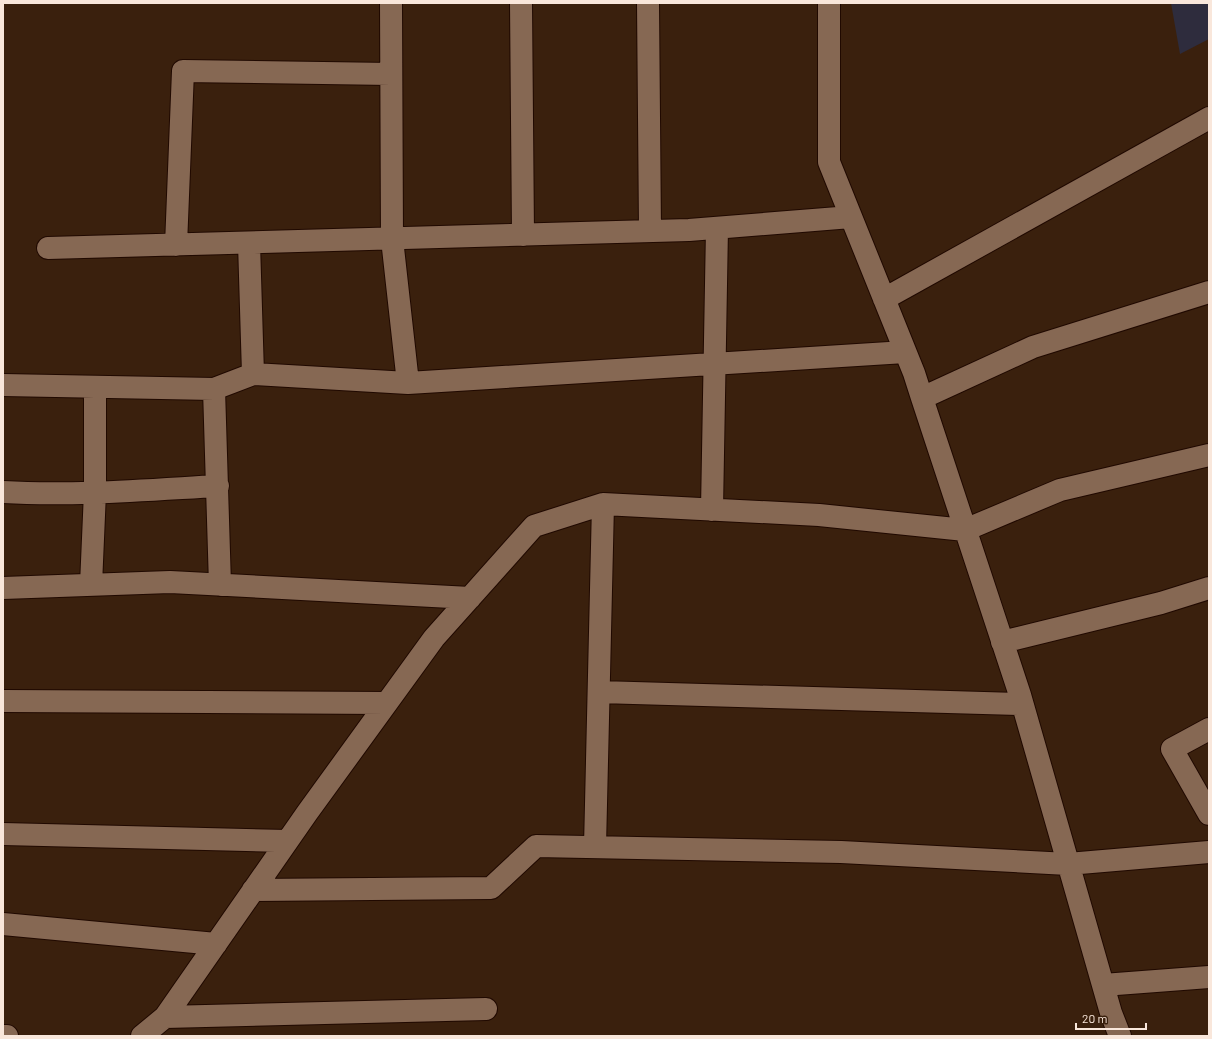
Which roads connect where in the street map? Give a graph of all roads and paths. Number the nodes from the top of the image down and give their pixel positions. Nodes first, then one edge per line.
1 (391, 3) edge
2 (521, 3) edge
3 (648, 3) edge
4 (829, 3) edge
5 (391, 74) junction
6 (1209, 118) edge
7 (851, 217) junction
8 (717, 228) junction
9 (650, 231) junction
10 (523, 235) junction
11 (392, 238) junction
12 (249, 242) junction
13 (176, 245) junction
14 (48, 248) dead end
15 (1209, 292) edge
16 (884, 299) junction
17 (905, 352) junction
18 (714, 364) junction
19 (253, 374) junction
20 (408, 383) junction
21 (3, 385) edge
22 (95, 387) junction
23 (214, 390) junction
24 (922, 398) junction
25 (1209, 455) edge
26 (218, 486) junction
27 (3, 492) edge
28 (95, 492) junction
29 (603, 504) junction
30 (712, 510) junction
31 (965, 530) junction
32 (91, 585) junction
33 (220, 585) junction
34 (3, 588) edge
35 (1209, 588) edge
36 (470, 598) junction
37 (1002, 642) junction
38 (599, 692) junction
39 (3, 701) edge
40 (386, 703) junction
41 (1022, 704) junction
42 (1209, 729) edge
43 (1209, 814) edge
44 (3, 834) edge
45 (287, 841) junction
46 (595, 847) junction
47 (1209, 852) edge
48 (1068, 864) junction
49 (253, 890) junction
50 (3, 924) edge
51 (216, 944) junction
52 (1209, 977) edge
53 (1103, 986) junction
54 (486, 1009) dead end
55 (165, 1017) junction
56 (3, 1036) edge
57 (7, 1036) edge
58 (142, 1036) edge
59 (1120, 1036) edge

1 - 5 street
2 - 10 street
3 - 9 street
4 - 7 street
5 - 11 street
5 - 13 street
6 - 16 street
7 - 8 street
7 - 16 street
8 - 9 street
8 - 18 street
9 - 10 street
10 - 11 street
11 - 12 street
11 - 20 street
12 - 13 street
12 - 19 street
13 - 14 street
15 - 24 street
16 - 17 street
17 - 18 street
17 - 24 street
18 - 20 street
18 - 30 street
19 - 20 street
19 - 23 street
21 - 22 street
22 - 23 street
22 - 28 street
23 - 26 street
24 - 31 street
25 - 31 street
26 - 28 street
26 - 33 street
27 - 28 street
28 - 32 street
29 - 30 street
29 - 36 street
29 - 38 street
30 - 31 street
31 - 37 street
32 - 33 street
32 - 34 street
33 - 36 street
35 - 37 street
36 - 40 street
37 - 41 street
38 - 41 street
38 - 46 street
39 - 40 street
40 - 45 street
41 - 48 street
42 - 43 street
44 - 45 street
45 - 49 street
46 - 48 street
46 - 49 street
47 - 48 street
48 - 53 street
49 - 51 street
50 - 51 street
51 - 55 street
52 - 53 street
53 - 59 street
54 - 55 street
55 - 58 street
56 - 57 street

